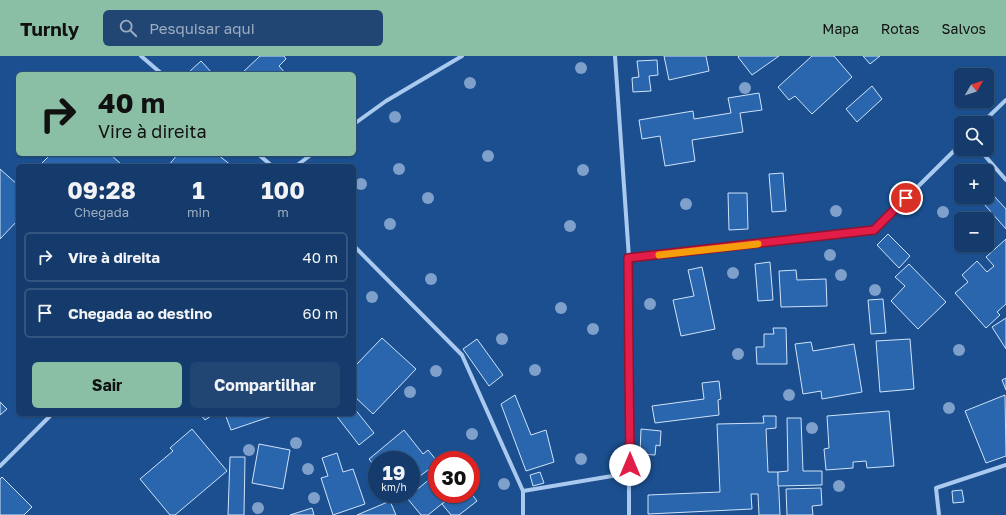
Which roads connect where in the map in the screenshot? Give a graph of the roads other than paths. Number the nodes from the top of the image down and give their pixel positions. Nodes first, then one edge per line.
1 (141, 56) edge
2 (462, 56) edge
3 (615, 56) edge
4 (160, 72) edge
5 (1006, 100) edge
6 (989, 116) edge
7 (356, 123) edge
8 (954, 151) edge
9 (260, 156) edge
10 (309, 156) edge
11 (985, 156) edge
12 (270, 164) edge
13 (299, 164) edge
14 (1006, 180) edge
15 (356, 248) edge
16 (628, 258) junction
17 (50, 416) edge
18 (1006, 465) edge
19 (0, 466) edge
20 (630, 473) junction
21 (523, 491) junction
22 (523, 515) edge
23 (629, 515) edge
24 (939, 515) edge

1 - 4 street
2 - 7 street
3 - 16 street
5 - 6 street
8 - 16 street
9 - 12 street
10 - 13 street
11 - 14 street
15 - 21 street
16 - 20 street
17 - 19 street
18 - 24 street
20 - 21 street
20 - 23 street
21 - 22 street

